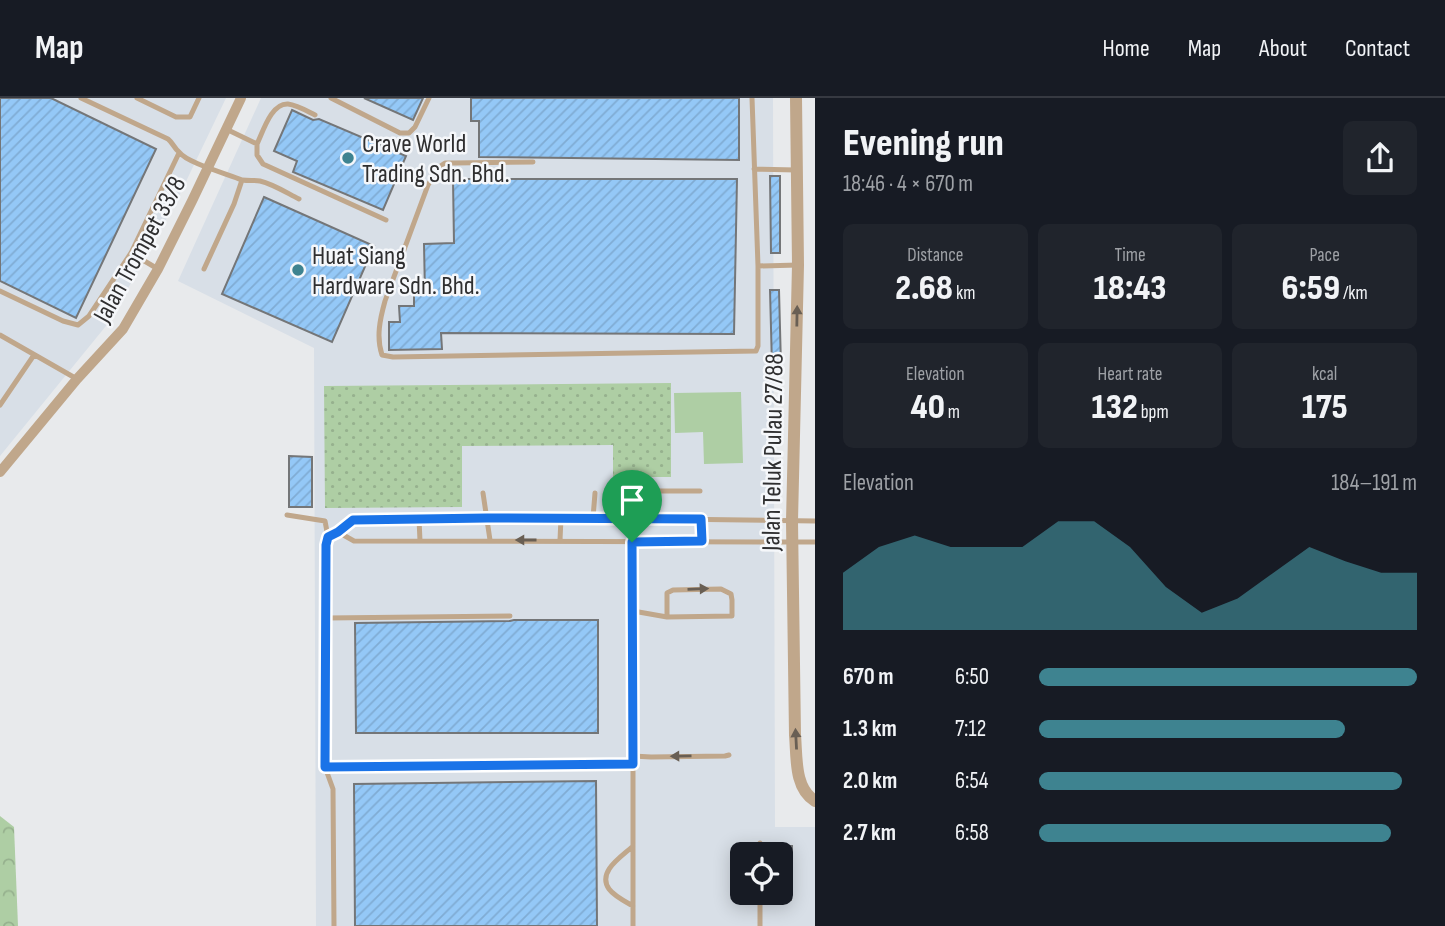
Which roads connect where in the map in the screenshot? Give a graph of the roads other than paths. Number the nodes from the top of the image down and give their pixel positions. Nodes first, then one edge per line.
1 (81, 98) edge
2 (138, 98) edge
3 (199, 98) edge
4 (241, 98) edge
5 (331, 98) edge
6 (429, 98) edge
7 (752, 98) edge
8 (796, 98) edge
9 (316, 115) dead end
10 (226, 129) junction
11 (257, 144) junction
12 (179, 153) junction
13 (533, 162) dead end
14 (208, 168) junction
15 (754, 169) junction
16 (796, 170) junction
17 (242, 180) junction
18 (299, 199) dead end
19 (386, 220) dead end
20 (131, 253) junction
21 (758, 265) junction
22 (798, 265) junction
23 (158, 269) junction
24 (204, 269) dead end
25 (0, 291) edge
26 (0, 335) edge
27 (34, 355) junction
28 (77, 379) junction
29 (0, 405) edge
30 (0, 472) edge
31 (700, 491) dead end
32 (595, 493) dead end
33 (483, 494) dead end
34 (287, 515) dead end
35 (487, 518) junction
36 (561, 518) junction
37 (593, 518) junction
38 (419, 519) junction
39 (624, 519) junction
40 (632, 519) junction
41 (701, 519) junction
42 (792, 521) junction
43 (815, 521) edge
44 (338, 532) junction
45 (328, 537) junction
46 (490, 540) junction
47 (560, 540) junction
48 (420, 541) junction
49 (702, 541) junction
50 (632, 542) junction
51 (815, 542) edge
52 (793, 543) junction
53 (634, 611) junction
54 (510, 616) dead end
55 (667, 617) junction
56 (327, 618) junction
57 (729, 755) dead end
58 (633, 756) junction
59 (633, 764) junction
60 (325, 767) junction
61 (815, 801) edge
62 (632, 847) junction
63 (760, 905) edge
64 (633, 906) junction
65 (334, 926) edge
66 (633, 926) edge
67 (760, 926) edge

1 - 12 lane
2 - 3 lane
4 - 10 street, Jalan Trompet 33/8
5 - 6 lane
7 - 15 lane
8 - 16 street, Jalan Teluk Pulau 27/88
9 - 11 lane
10 - 11 lane
10 - 14 street, Jalan Trompet 33/8
11 - 19 lane
12 - 14 lane
12 - 20 lane
13 - 21 lane
14 - 17 lane
14 - 23 street, Jalan Trompet 33/8
15 - 16 lane
15 - 21 lane
16 - 22 street, Jalan Teluk Pulau 27/88
17 - 18 lane
17 - 24 lane
20 - 23 lane
20 - 25 lane
21 - 22 lane
42 -> 22 street, Jalan Teluk Pulau 27/88
23 - 28 street, Jalan Trompet 33/8
26 - 27 lane
27 - 28 lane
27 - 29 lane
28 - 30 street, Jalan Trompet 33/8
31 - 39 lane
32 - 37 lane
33 - 35 lane
34 - 45 lane
35 - 36 lane
35 - 38 lane
35 - 46 lane
36 - 37 lane
36 - 47 lane
37 - 39 lane
38 - 44 lane
38 - 48 lane
39 - 40 lane
40 - 41 lane
40 - 50 lane
41 - 42 lane
41 - 49 lane
42 - 43 lane
42 - 52 street, Jalan Teluk Pulau 27/88
44 - 45 lane
44 - 48 lane
45 - 56 lane
47 -> 46 lane
46 - 48 lane
47 - 50 lane
49 - 50 lane
49 - 52 lane
50 - 53 lane
51 - 52 lane
61 -> 52 street, Jalan Teluk Pulau 27/88
53 - 55 lane
53 - 58 lane
54 - 56 lane
55 -> 55 lane
56 - 60 lane
57 -> 58 lane
58 - 59 lane
59 - 60 lane
59 - 62 lane
60 - 65 lane
62 - 64 lane
62 - 64 lane
63 - 67 lane
64 - 66 lane

